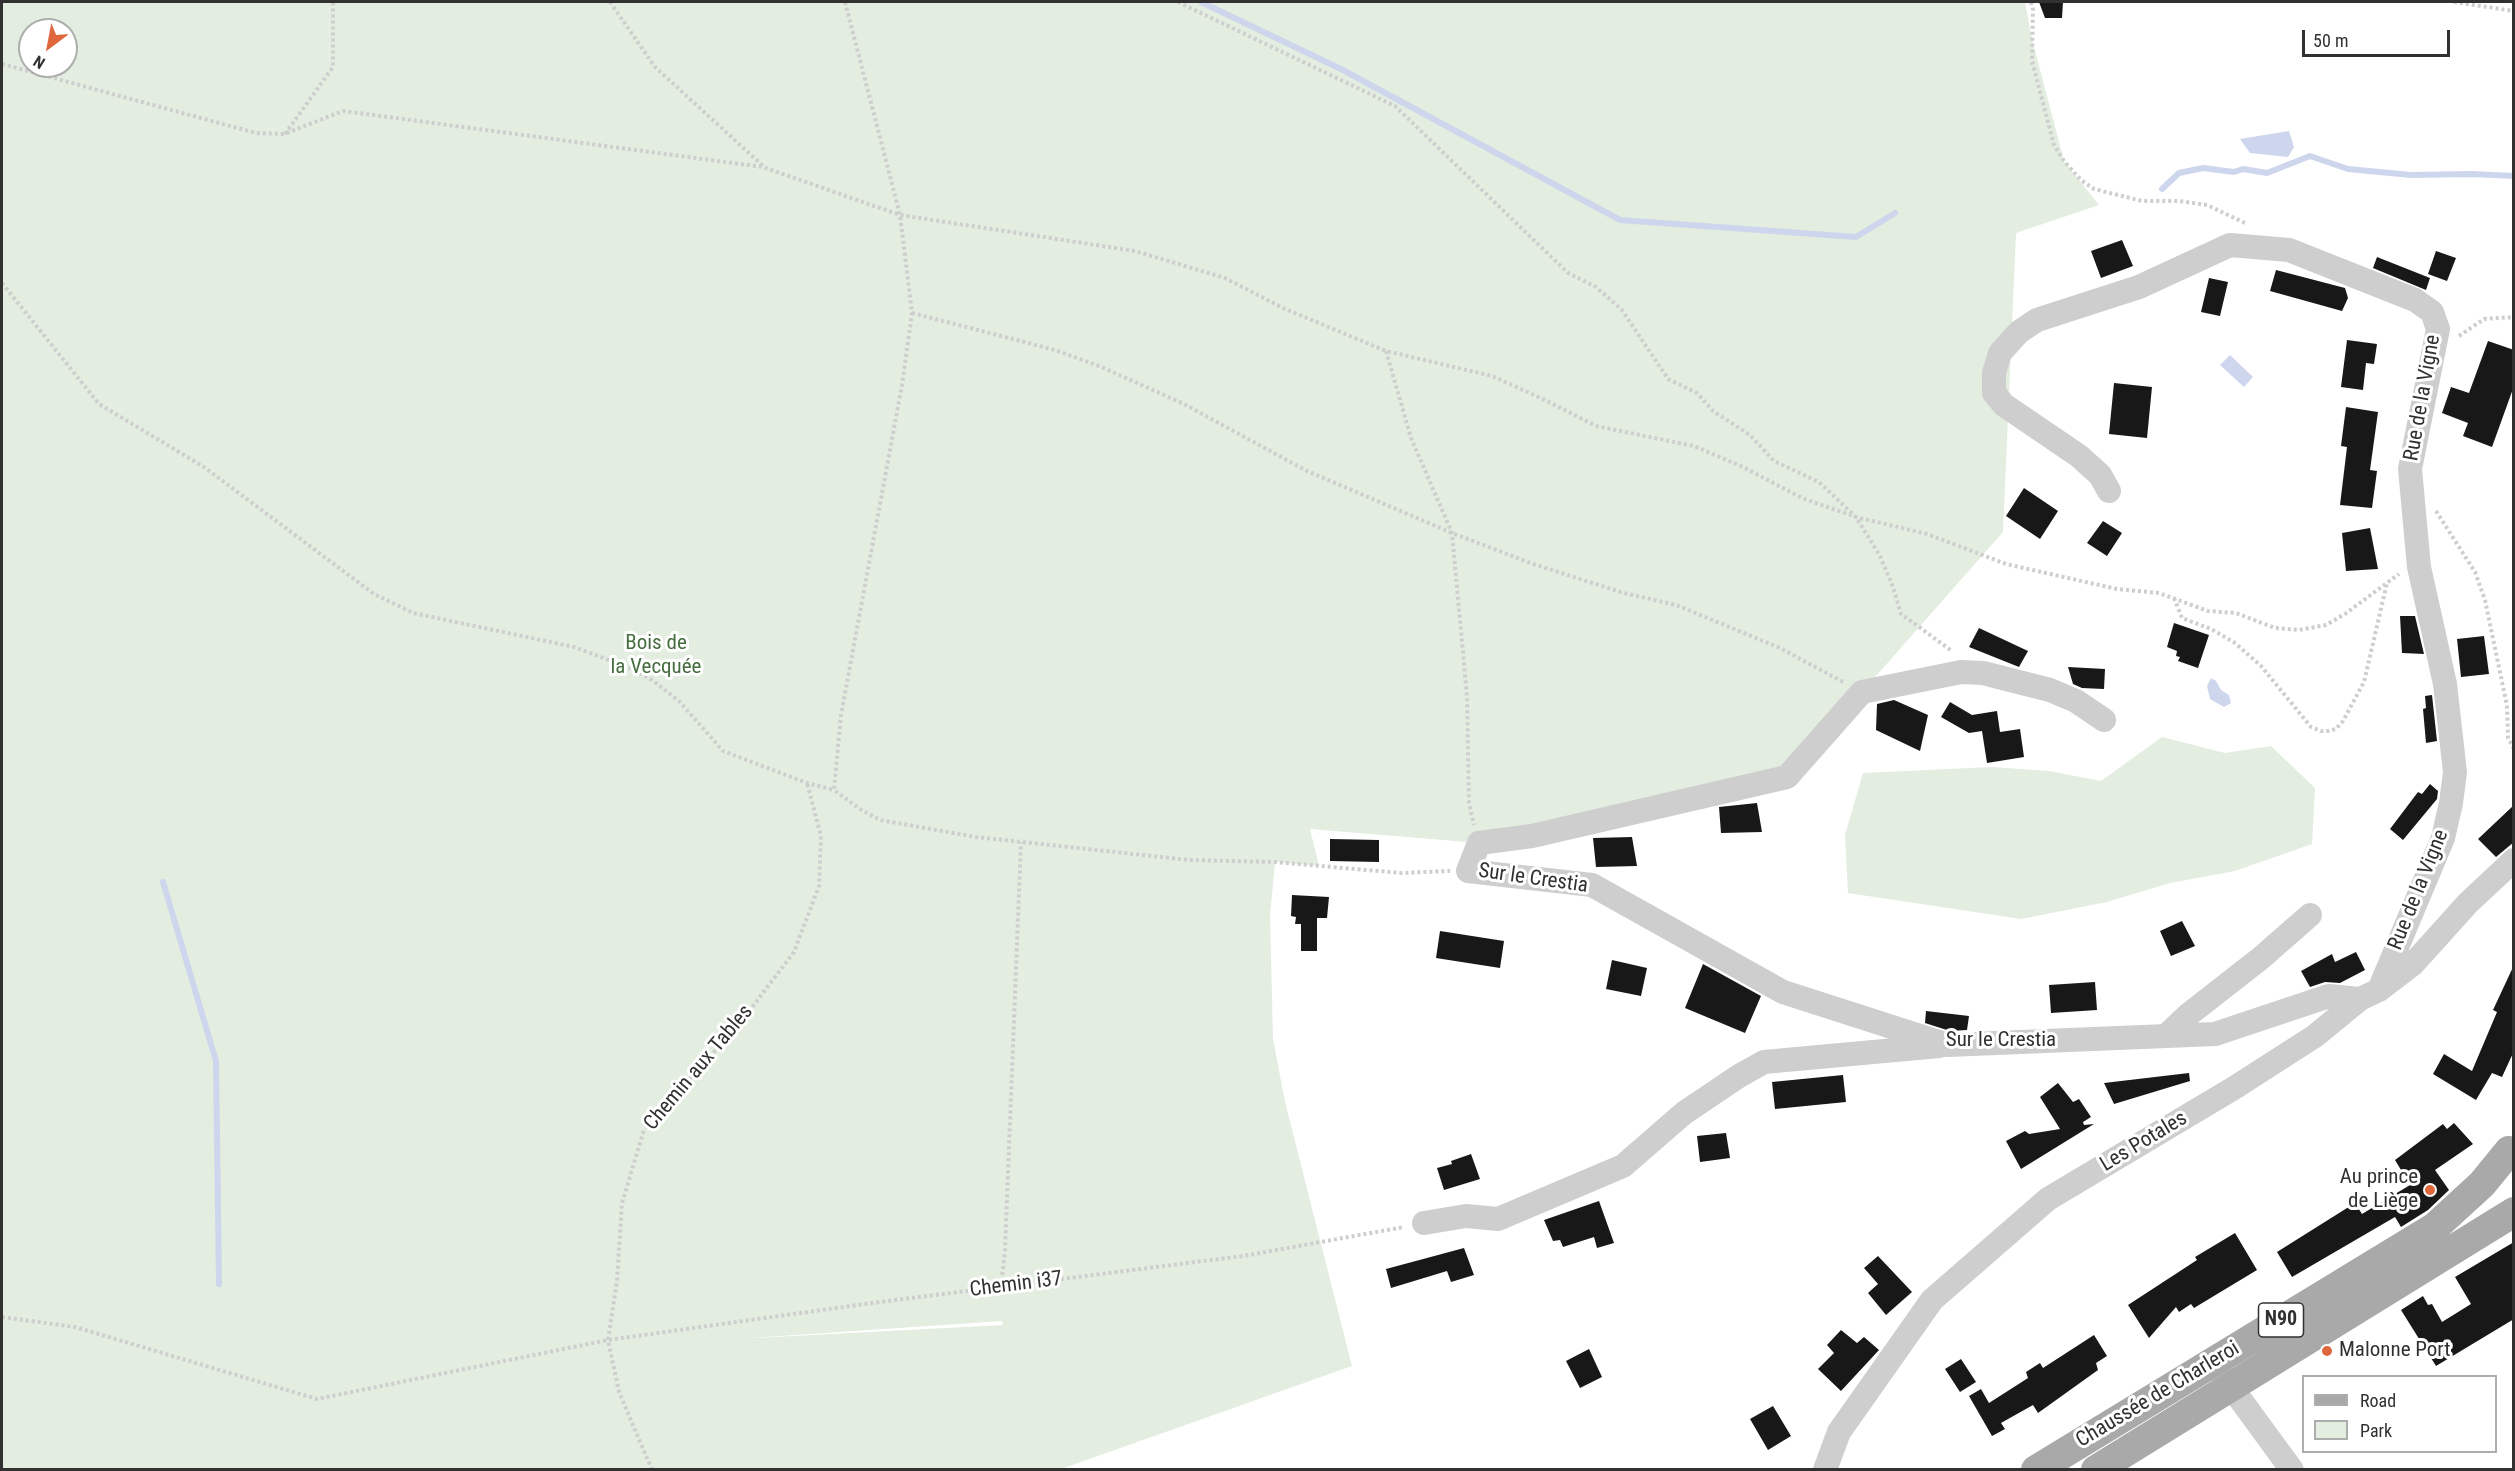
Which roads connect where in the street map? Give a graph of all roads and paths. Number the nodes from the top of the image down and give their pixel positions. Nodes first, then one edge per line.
1 (333, 2) edge
2 (610, 2) edge
3 (845, 2) edge
4 (1178, 2) edge
5 (2031, 2) edge
6 (2454, 2) edge
7 (2514, 11) edge
8 (2, 64) edge
9 (284, 134) junction
10 (764, 167) junction
11 (900, 215) junction
12 (2275, 247) junction
13 (2, 283) edge
14 (912, 313) junction
15 (2514, 317) edge
16 (1386, 351) junction
17 (2434, 358) junction
18 (2109, 491) dead end
19 (2432, 506) dead end
20 (1856, 517) junction
21 (1452, 533) junction
22 (2174, 598) junction
23 (1961, 672) junction
24 (1862, 693) junction
25 (2104, 720) dead end
26 (2514, 749) edge
27 (807, 783) junction
28 (834, 790) junction
29 (1022, 842) junction
30 (1479, 843) junction
31 (2514, 860) edge
32 (1468, 871) junction
33 (2310, 915) dead end
34 (2370, 994) junction
35 (2166, 1036) junction
36 (1948, 1045) junction
37 (2512, 1148) edge
38 (2514, 1212) edge
39 (1424, 1223) joint
40 (1001, 1287) junction
41 (2, 1317) edge
42 (608, 1340) junction
43 (2212, 1361) junction
44 (2231, 1388) junction
45 (652, 1470) edge
46 (1825, 1470) edge
47 (2036, 1470) edge
48 (2096, 1470) edge
49 (2292, 1470) edge

1 - 9 path
2 - 10 path
3 - 11 path
4 - 20 path
5 - 12 path
6 - 7 path
8 - 9 path
9 - 10 path
10 - 11 path
11 - 14 path
11 - 16 path
12 - 17 street, Rue de la Vigne
12 - 18 street, Rue de la Vigne
13 - 27 path
14 - 21 path
14 - 28 path
15 - 17 path
16 - 20 path
16 - 21 path
17 - 34 street, Rue de la Vigne
19 - 26 path
20 - 22 path
20 - 23 path
21 - 24 path
21 - 30 path
22 - 22 path
23 - 24 street
23 - 25 street
24 - 30 street, Sur le Crestia
27 - 28 path
27 - 42 path, Chemin aux Tables
28 - 29 path
29 - 32 path
29 - 40 path
30 - 32 street, Sur le Crestia
31 - 34 street, Les Potales
32 - 36 street, Sur le Crestia
33 - 35 street
34 - 35 street, Sur le Crestia
34 - 46 street, Les Potales
35 - 36 street, Sur le Crestia
36 - 39 street
37 - 43 main road, Chaussée de Charleroi / N90
38 - 44 main road, Chaussée de Charleroi / N90
39 - 40 path, Chemin i37
40 - 42 path, Chemin i37
41 - 42 path, Chemin i37
42 - 45 path, Chemin aux Tables
43 - 44 street
43 - 47 main road, Chaussée de Charleroi / N90
44 - 48 main road, Chaussée de Charleroi / N90
44 - 49 street

